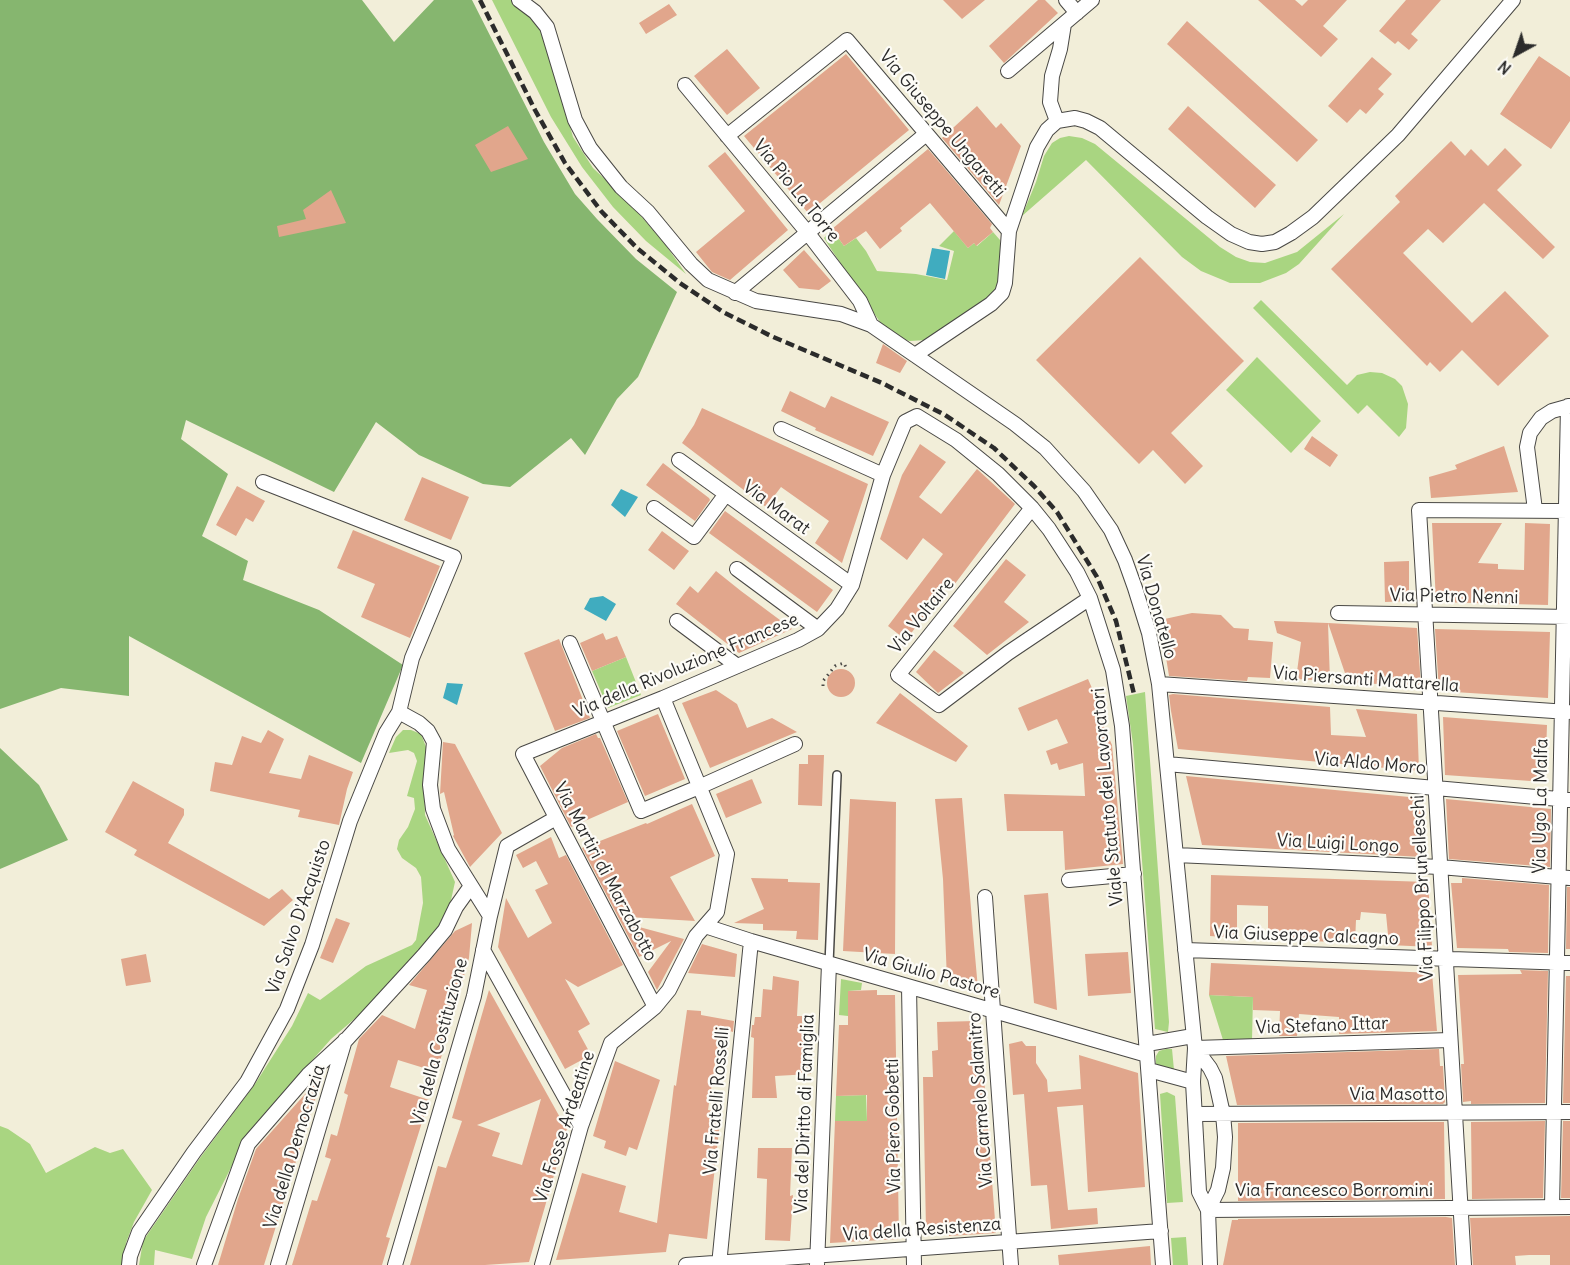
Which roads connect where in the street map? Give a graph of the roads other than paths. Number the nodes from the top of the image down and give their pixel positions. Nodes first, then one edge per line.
1 (519, 0) edge
2 (1066, 0) edge
3 (1092, 0) edge
4 (1513, 0) edge
5 (1077, 13) junction
6 (1064, 24) junction
7 (1008, 71) dead end
8 (685, 85) dead end
9 (1057, 121) junction
10 (926, 134) junction
11 (728, 136) junction
12 (1009, 231) junction
13 (807, 232) junction
14 (735, 293) junction
15 (871, 325) junction
16 (915, 355) junction
17 (1569, 405) edge
18 (905, 422) joint
19 (781, 429) dead end
20 (679, 460) dead end
21 (883, 475) junction
22 (263, 482) dead end
23 (726, 494) junction
24 (654, 508) dead end
25 (1032, 508) junction
26 (1534, 510) junction
27 (1568, 511) edge
28 (737, 569) dead end
29 (852, 585) junction
30 (1090, 597) junction
31 (1338, 613) dead end
32 (1425, 615) junction
33 (1567, 617) edge
34 (677, 621) dead end
35 (818, 629) junction
36 (570, 643) dead end
37 (736, 665) junction
38 (1159, 684) junction
39 (663, 698) junction
40 (1431, 702) junction
41 (399, 711) junction
42 (1566, 712) edge
43 (604, 721) junction
44 (795, 744) dead end
45 (523, 754) joint
46 (1167, 764) junction
47 (837, 775) dead end
48 (699, 787) junction
49 (1436, 787) junction
50 (1565, 799) edge
51 (556, 818) junction
52 (1176, 855) junction
53 (1440, 867) junction
54 (1134, 874) junction
55 (1564, 878) edge
56 (1069, 880) dead end
57 (471, 886) junction
58 (985, 897) dead end
59 (490, 916) junction
60 (705, 926) junction
61 (751, 941) junction
62 (483, 950) junction
63 (1185, 950) junction
64 (1446, 959) junction
65 (1563, 963) edge
66 (829, 964) junction
67 (909, 987) junction
68 (655, 1006) junction
69 (992, 1011) junction
70 (346, 1040) junction
71 (1450, 1040) junction
72 (1194, 1042) junction
73 (1147, 1050) junction
74 (1149, 1070) junction
75 (1192, 1082) junction
76 (1553, 1112) junction
77 (1570, 1112) edge
78 (1455, 1113) junction
79 (1195, 1114) junction
80 (1224, 1114) junction
81 (581, 1126) junction
82 (1552, 1207) junction
83 (1570, 1207) edge
84 (1460, 1209) junction
85 (1208, 1210) junction
86 (1161, 1231) junction
87 (1010, 1242) junction
88 (914, 1248) junction
89 (818, 1260) edge
90 (720, 1264) edge
91 (129, 1265) edge
92 (204, 1265) edge
93 (278, 1265) edge
94 (395, 1265) edge
95 (542, 1265) edge
96 (686, 1265) edge
97 (914, 1265) edge
98 (1011, 1265) edge
99 (1163, 1265) edge
100 (1210, 1265) edge
101 (1464, 1265) edge

1 - 14 street, Via Donatello
2 - 5 street
3 - 5 street
4 - 9 street
5 - 6 street
6 - 7 street
6 - 9 street
8 - 11 street, Via Pio La Torre
9 - 12 street
10 - 11 street, Via Giuseppe Ungaretti
10 - 12 street, Via Giuseppe Ungaretti
10 - 13 street
11 - 13 street, Via Pio La Torre
12 - 16 street
13 - 14 street
13 - 15 street, Via Pio La Torre
14 - 15 street, Via Donatello
15 - 16 street, Via Donatello
16 - 38 street, Via Donatello
17 - 26 street
17 - 27 street, Via Ugo La Malfa
18 - 21 street, Via della Rivoluzione Francese
18 - 25 street, Viale Statuto dei Lavoratori
19 - 21 street
20 - 23 street, Via Marat
21 - 29 street, Via della Rivoluzione Francese
22 - 41 street, Via Salvo D'Acquisto
23 - 24 street
23 - 29 street, Via Marat
25 - 30 street, Viale Statuto dei Lavoratori
25 - 30 street, Via Voltaire
26 - 27 street
26 - 32 street, Via Filippo Brunelleschi
27 - 33 street, Via Ugo La Malfa
28 - 35 street
29 - 35 street, Via della Rivoluzione Francese
30 - 54 street, Viale Statuto dei Lavoratori
31 - 32 street, Via Pietro Nenni
32 - 33 street, Via Pietro Nenni
32 - 40 street, Via Filippo Brunelleschi
33 - 42 street, Via Ugo La Malfa
34 - 37 street
35 - 37 street, Via della Rivoluzione Francese
36 - 43 street
37 - 39 street, Via della Rivoluzione Francese
38 - 40 street, Via Piersanti Mattarella
38 - 46 street, Via Donatello
39 - 43 street, Via della Rivoluzione Francese
39 - 48 street, Via Fosse Ardeatine
40 - 42 street, Via Piersanti Mattarella
40 - 49 street, Via Filippo Brunelleschi
41 - 57 street
41 - 91 street, Via Salvo D'Acquisto
42 - 50 street, Via Ugo La Malfa
43 - 45 street, Via della Rivoluzione Francese
43 - 48 street
44 - 48 street
45 - 51 street, Via Martiri di Marzabotto
46 - 49 street, Via Aldo Moro
46 - 52 street, Via Donatello
47 - 66 lane
48 - 60 street, Via Fosse Ardeatine
49 - 50 street, Via Aldo Moro
49 - 53 street, Via Filippo Brunelleschi
50 - 55 street, Via Ugo La Malfa
51 - 59 street, Via della Costituzione
51 - 68 street, Via Martiri di Marzabotto
52 - 53 street, Via Luigi Longo
52 - 63 street, Via Donatello
53 - 55 street, Via Luigi Longo
53 - 64 street, Via Filippo Brunelleschi
54 - 56 street
54 - 73 street, Viale Statuto dei Lavoratori
55 - 65 street, Via Ugo La Malfa
57 - 59 street
57 - 70 street
58 - 69 street, Via Carmelo Salanitro
59 - 62 street, Via della Costituzione
60 - 61 street, Via Giulio Pastore
60 - 68 street, Via Fosse Ardeatine
61 - 66 street, Via Giulio Pastore
61 - 90 street, Via Fratelli Rosselli
62 - 81 street
62 - 94 street, Via della Costituzione
63 - 64 street, Via Giuseppe Calcagno
63 - 72 street, Via Donatello
64 - 65 street, Via Giuseppe Calcagno
64 - 71 street, Via Filippo Brunelleschi
65 - 76 street, Via Ugo La Malfa
66 - 67 street, Via Giulio Pastore
66 - 89 street, Via del Diritto di Famiglia
67 - 69 street, Via Giulio Pastore
67 - 88 street, Via Piero Gobetti
68 - 81 street, Via Fosse Ardeatine
69 - 73 street, Via Giulio Pastore
69 - 87 street, Via Carmelo Salanitro
70 - 92 street
70 - 93 street, Via della Democrazia
71 - 72 street, Via Stefano Ittar
71 - 78 street, Via Filippo Brunelleschi
72 - 73 street, Via Stefano Ittar
72 - 75 street, Via Donatello
72 - 80 street
73 - 74 street, Viale Statuto dei Lavoratori
74 - 75 street
74 - 86 street, Viale Statuto dei Lavoratori
75 - 79 street, Via Donatello
76 - 77 street, Via Masotto
76 - 78 street, Via Masotto
76 - 82 street, Via Ugo La Malfa
78 - 80 street, Via Masotto
78 - 84 street, Via Filippo Brunelleschi
79 - 80 street, Via Masotto
79 - 85 street, Via Donatello
80 - 85 street
81 - 95 street, Via Fosse Ardeatine
82 - 83 street, Via Francesco Borromini
82 - 84 street, Via Francesco Borromini
84 - 85 street, Via Francesco Borromini
84 - 101 street, Via Filippo Brunelleschi
85 - 100 street
86 - 87 street, Via della Resistenza
86 - 99 street, Viale Statuto dei Lavoratori
87 - 88 street, Via della Resistenza
87 - 98 street, Via Carmelo Salanitro
88 - 89 street, Via della Resistenza
88 - 97 street, Via Piero Gobetti
89 - 90 street, Via della Resistenza
90 - 96 street, Via della Resistenza

